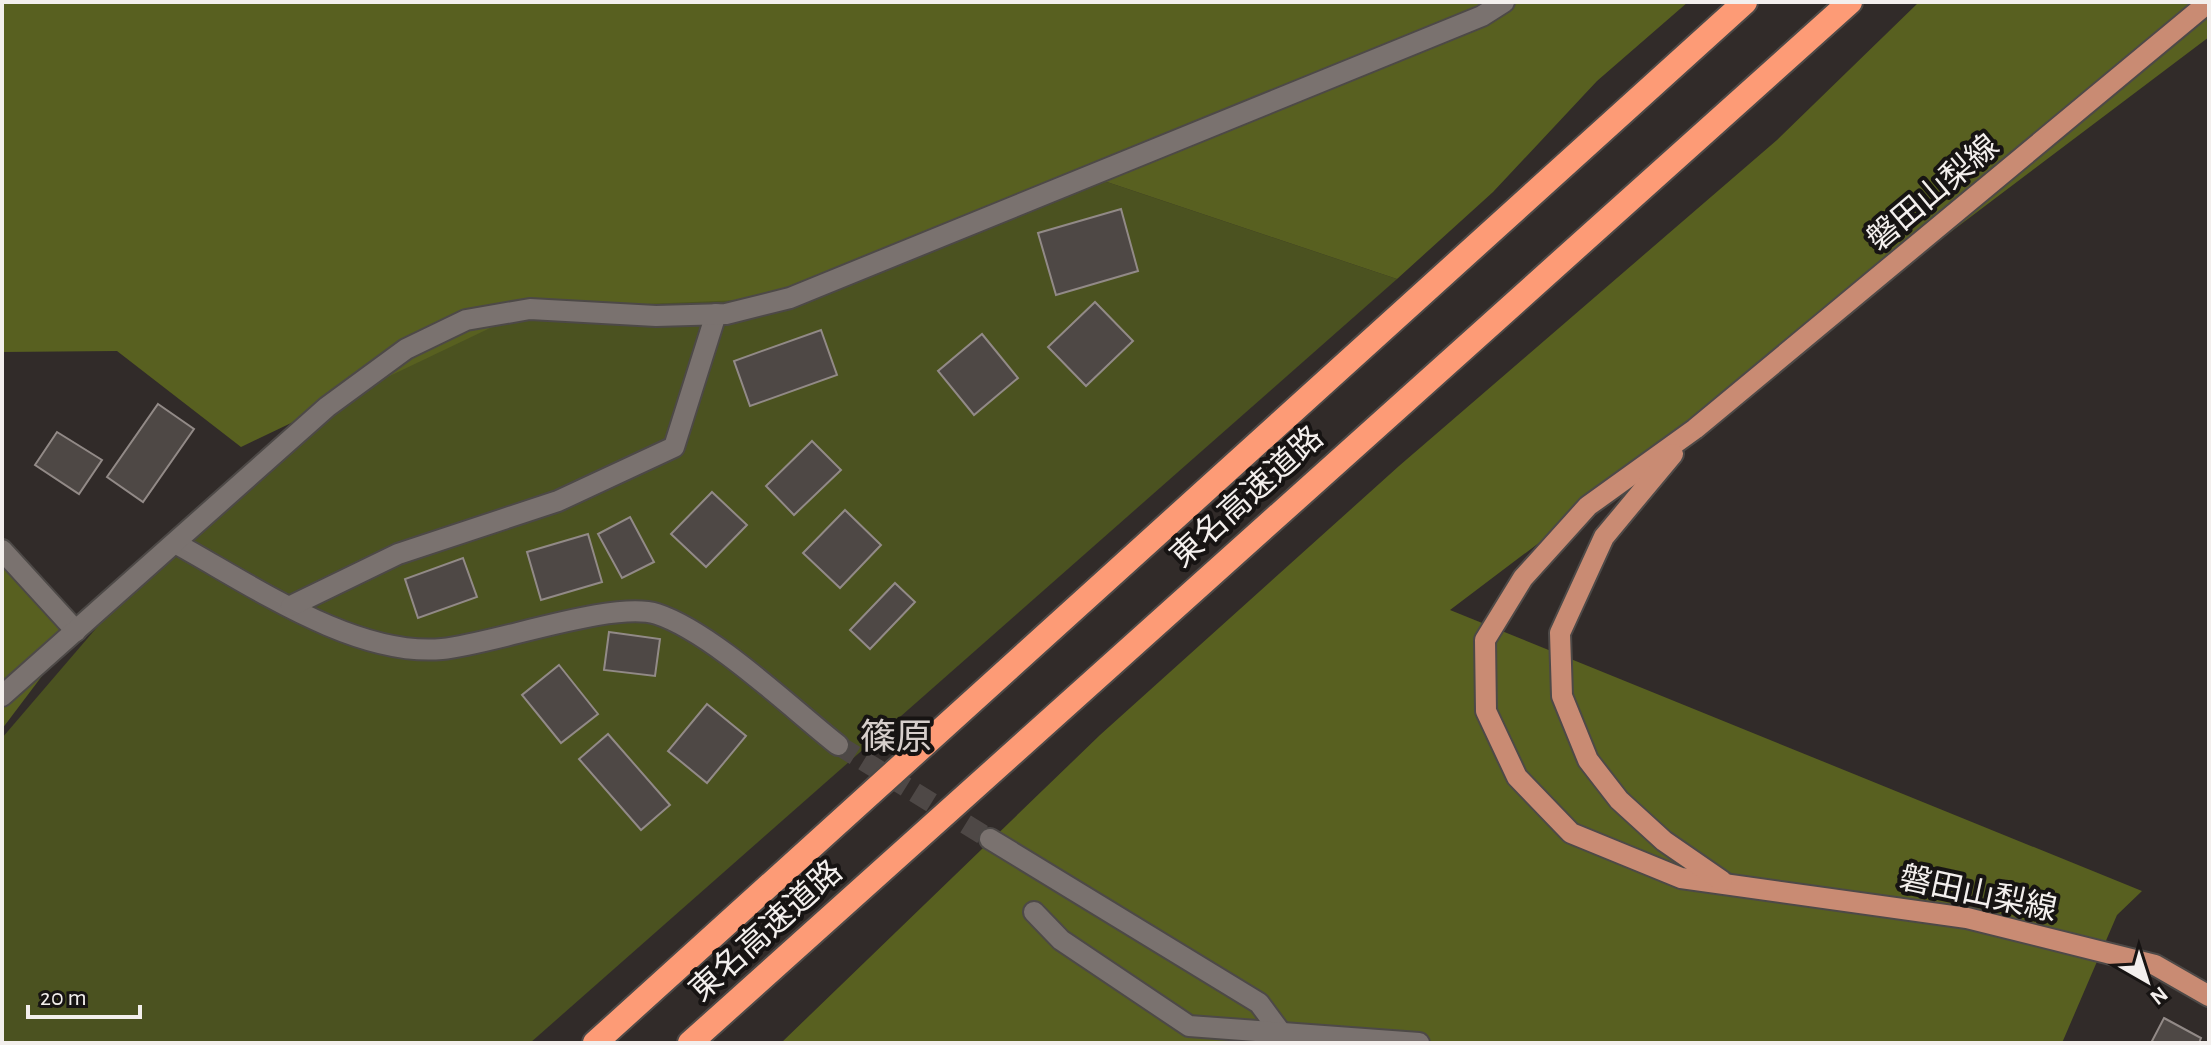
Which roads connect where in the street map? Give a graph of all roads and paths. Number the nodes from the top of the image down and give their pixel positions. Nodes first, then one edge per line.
1 (1504, 2) edge
2 (1745, 2) edge
3 (1850, 2) edge
4 (2209, 2) edge
5 (716, 314) junction
6 (1695, 429) junction
7 (175, 543) junction
8 (2, 550) edge
9 (291, 606) junction
10 (76, 631) junction
11 (2, 696) edge
12 (838, 745) tunnel mouth
13 (990, 839) tunnel mouth
14 (1725, 883) junction
15 (1034, 912) dead end
16 (2209, 996) edge
17 (1279, 1030) junction
18 (595, 1043) edge
19 (690, 1043) edge
20 (1419, 1043) edge

1 - 5 street
2 - 18 highway, 東名高速道路
3 - 19 highway, 東名高速道路
4 - 6 main road, 磐田山梨線
5 - 7 street
5 - 9 street
6 - 14 main road, 磐田山梨線
6 - 14 main road, 磐田山梨線
7 - 9 street
7 - 10 street
8 - 10 street
9 - 12 street
10 - 11 street
13 - 17 street
14 - 16 main road, 磐田山梨線
15 - 17 street
17 - 20 street

